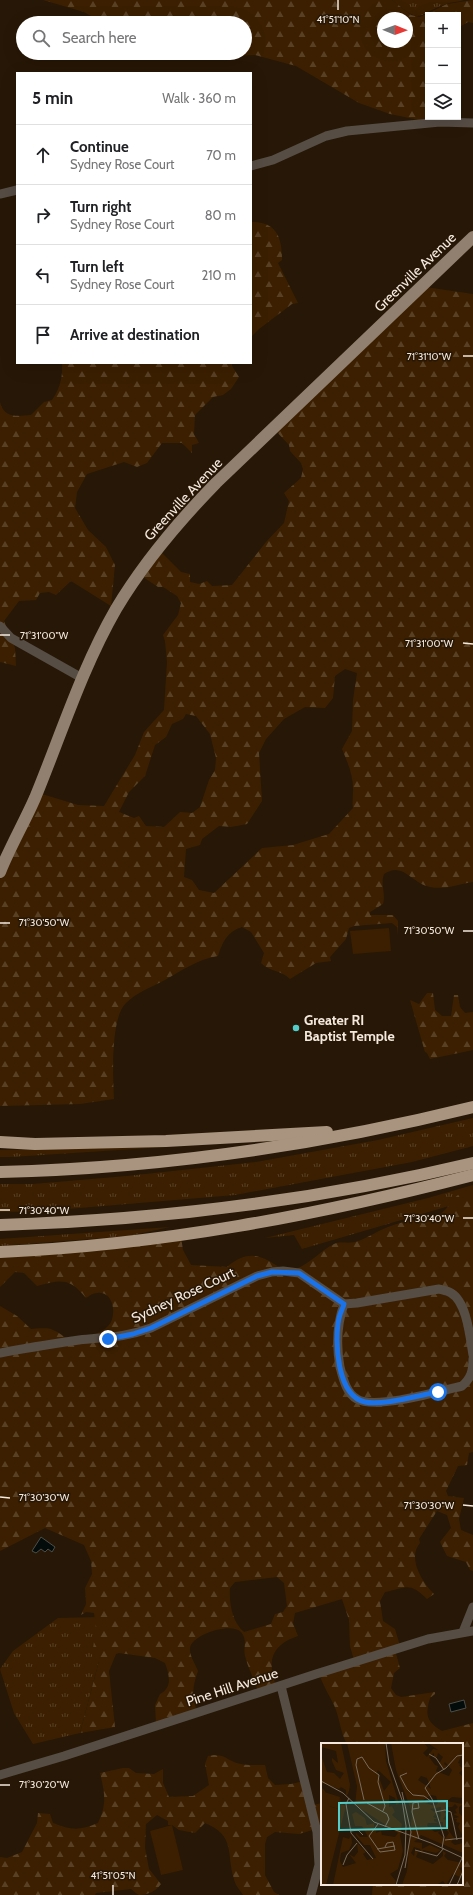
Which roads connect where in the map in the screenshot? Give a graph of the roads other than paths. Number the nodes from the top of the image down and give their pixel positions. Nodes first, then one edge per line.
1 (473, 123) edge
2 (252, 166) edge
3 (16, 190) edge
4 (0, 194) edge
5 (473, 237) edge
6 (0, 626) edge
7 (82, 678) junction
8 (0, 872) edge
9 (473, 1107) edge
10 (362, 1131) junction
11 (0, 1143) edge
12 (473, 1163) edge
13 (0, 1172) edge
14 (473, 1175) edge
15 (0, 1225) edge
16 (0, 1252) edge
17 (344, 1304) junction
18 (0, 1353) edge
19 (473, 1355) edge
20 (473, 1359) edge
21 (473, 1607) edge
22 (473, 1631) edge
23 (463, 1632) junction
24 (281, 1686) junction
25 (0, 1775) edge
26 (311, 1895) edge

1 - 2 street
3 - 4 street
5 - 7 main road, Greenville Avenue
6 - 7 street
7 - 8 main road, Greenville Avenue
9 - 10 highway
10 - 11 highway
10 - 13 highway
12 - 15 highway
14 - 16 highway
17 - 18 street, Sydney Rose Court
17 - 19 street
17 - 20 street
21 - 23 street
22 - 23 street, Pine Hill Avenue
23 - 24 street, Pine Hill Avenue
24 - 25 street, Pine Hill Avenue
24 - 26 street

